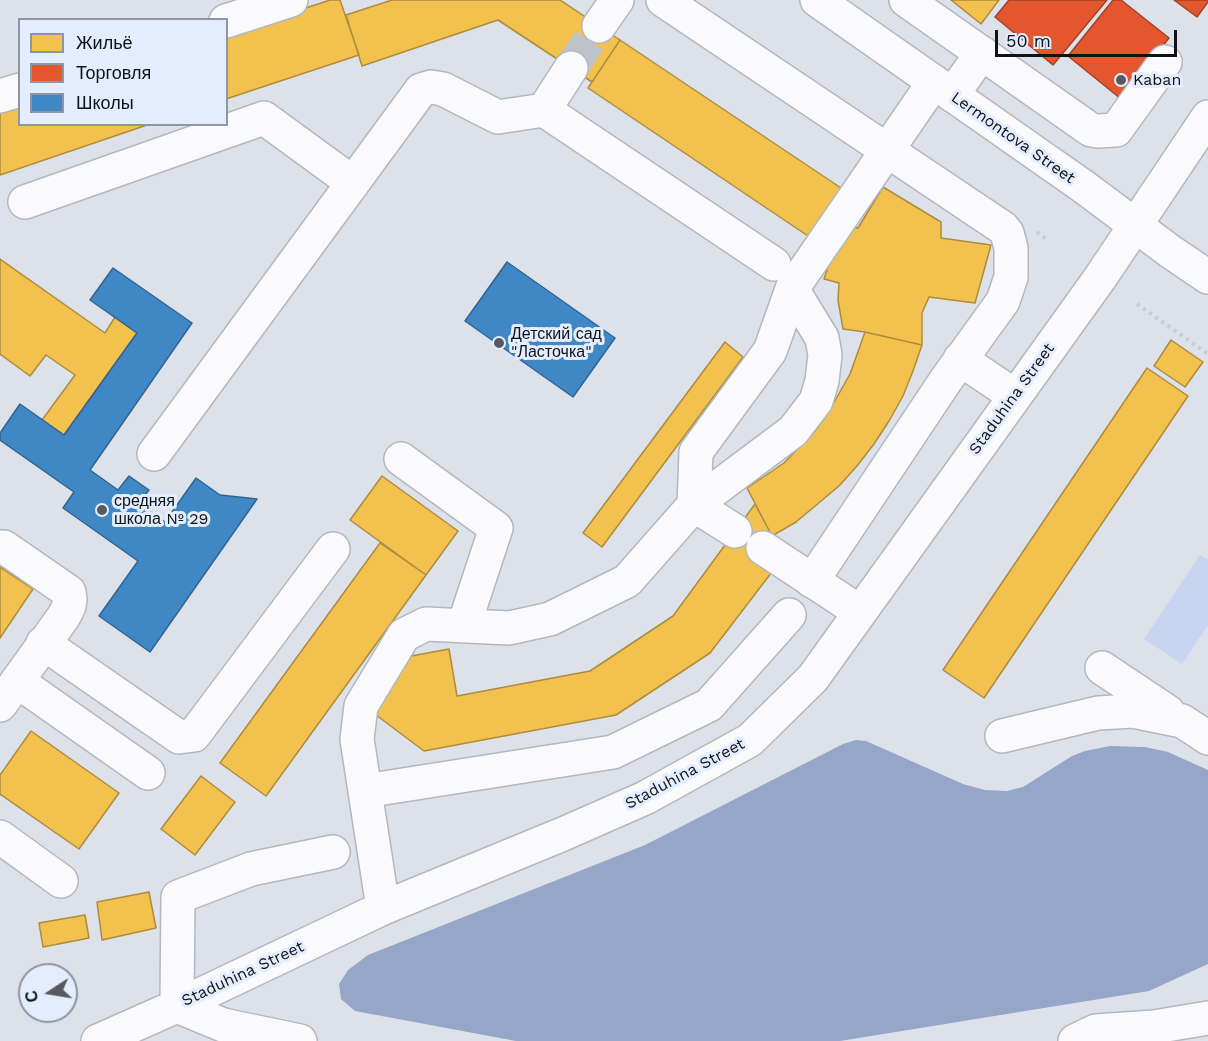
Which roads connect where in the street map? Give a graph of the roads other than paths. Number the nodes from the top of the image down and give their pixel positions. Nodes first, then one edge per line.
1 (291, 0) edge
2 (663, 0) edge
3 (818, 0) edge
4 (906, 0) edge
5 (228, 20) edge
6 (982, 53) junction
7 (1165, 62) dead end
8 (571, 68) tunnel mouth
9 (943, 88) junction
10 (18, 91) edge
11 (0, 96) edge
12 (544, 110) junction
13 (1208, 117) edge
14 (887, 150) junction
15 (353, 183) junction
16 (25, 202) dead end
17 (1136, 225) junction
18 (783, 276) junction
19 (1208, 277) edge
20 (960, 359) junction
21 (1015, 396) junction
22 (154, 454) dead end
23 (401, 459) dead end
24 (694, 505) junction
25 (735, 531) dead end
26 (0, 547) edge
27 (763, 548) dead end
28 (333, 549) dead end
29 (812, 581) junction
30 (860, 612) junction
31 (789, 615) dead end
32 (464, 625) junction
33 (43, 643) junction
34 (1101, 668) dead end
35 (8, 693) edge
36 (1199, 726) edge
37 (1002, 736) dead end
38 (148, 773) dead end
39 (365, 791) junction
40 (0, 837) edge
41 (333, 852) dead end
42 (61, 881) dead end
43 (382, 908) junction
44 (177, 1006) junction
45 (1208, 1018) edge
46 (1147, 1034) edge
47 (98, 1041) edge
48 (300, 1041) edge
49 (1075, 1041) edge

1 - 5 street
2 - 14 street
3 - 9 street, Lermontova Street
4 - 6 street
6 - 7 street
6 - 9 street
8 - 12 street
9 - 14 street
9 - 17 street, Lermontova Street
10 - 11 street
12 - 15 street
12 - 18 street
13 - 17 street, Staduhina Street
14 - 18 street
14 - 20 street
15 - 16 street
15 - 22 street
17 - 19 street, Lermontova Street
17 - 21 street, Staduhina Street
18 - 24 street
18 - 24 street
20 - 21 street
20 - 29 street
21 - 30 street, Staduhina Street
23 - 32 street
24 - 25 street
24 - 32 street
26 - 33 street
27 - 29 street
28 - 33 street
29 - 30 street
30 - 43 street, Staduhina Street
31 - 39 street
32 - 39 street
33 - 35 street
34 - 36 street
35 - 38 street
36 - 37 street
39 - 43 street
40 - 42 street
41 - 44 street
43 - 44 street, Staduhina Street
44 - 47 street, Staduhina Street
44 - 48 street
45 - 46 street
46 - 49 street

